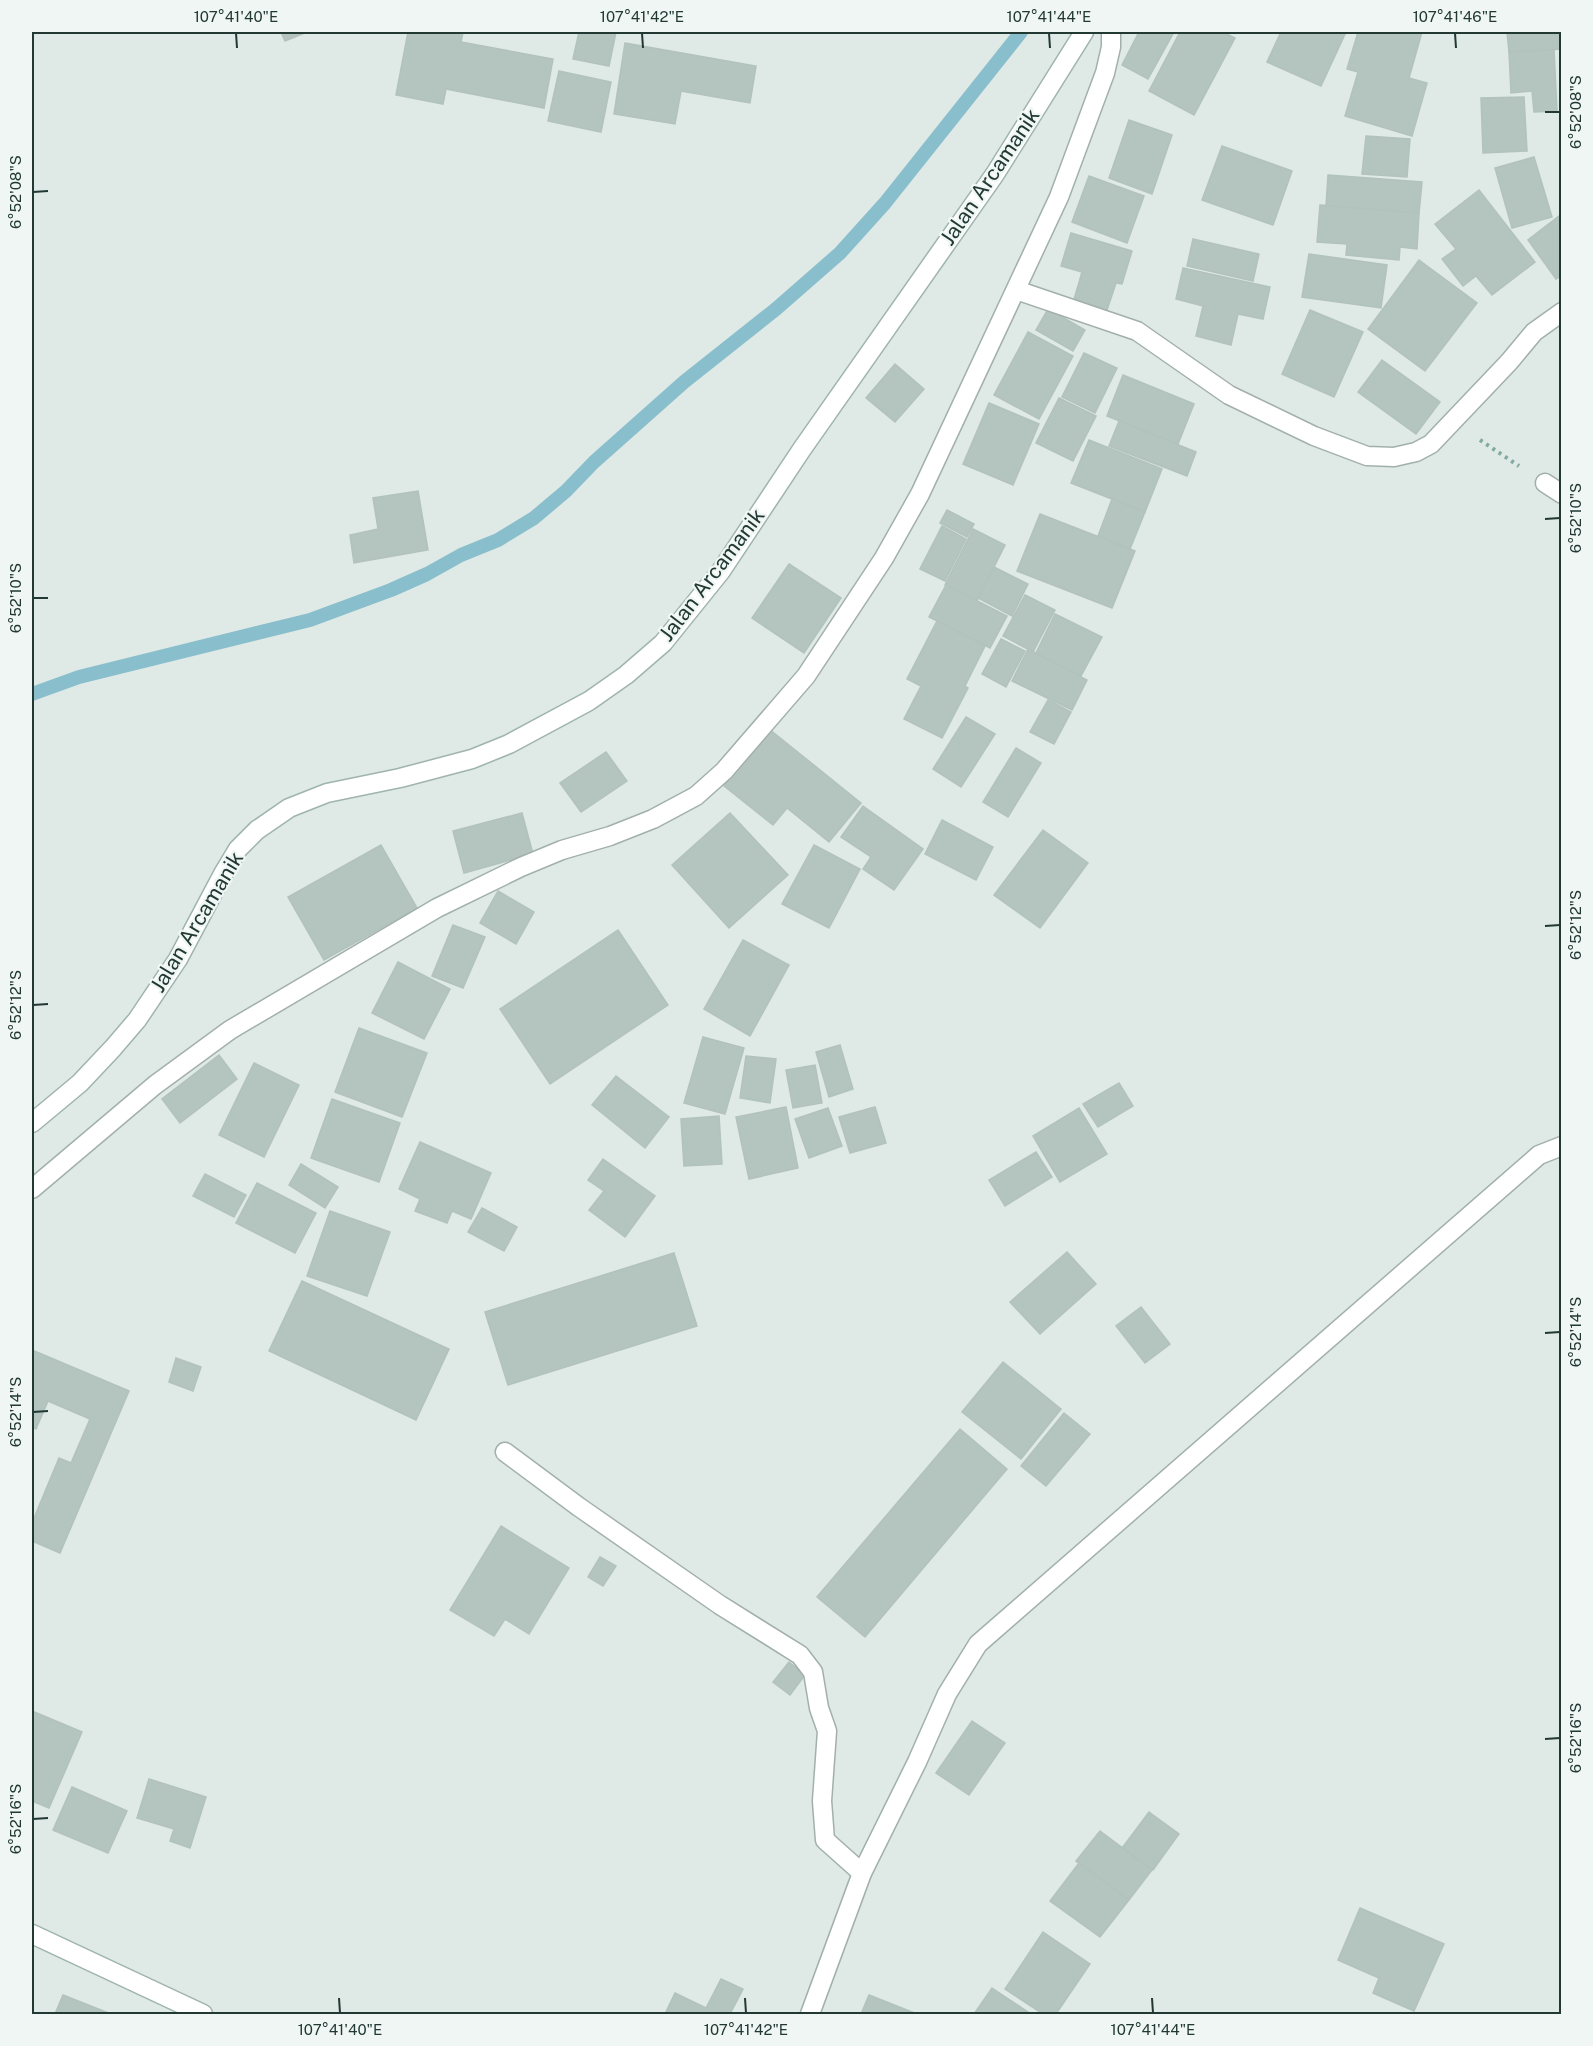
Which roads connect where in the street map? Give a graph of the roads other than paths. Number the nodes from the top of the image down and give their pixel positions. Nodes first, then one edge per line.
1 (1084, 32) edge
2 (1111, 32) edge
3 (1016, 290) junction
4 (1562, 312) edge
5 (1545, 483) road end
6 (1562, 494) edge
7 (32, 1123) edge
8 (1562, 1146) edge
9 (32, 1189) edge
10 (505, 1452) dead end
11 (862, 1873) junction
12 (32, 1934) edge
13 (203, 2014) edge
14 (810, 2014) edge

1 - 7 street, Jalan Arcamanik
2 - 3 street
3 - 4 street
3 - 9 street
5 - 6 street
8 - 11 street
10 - 11 street
11 - 14 street
12 - 13 street

